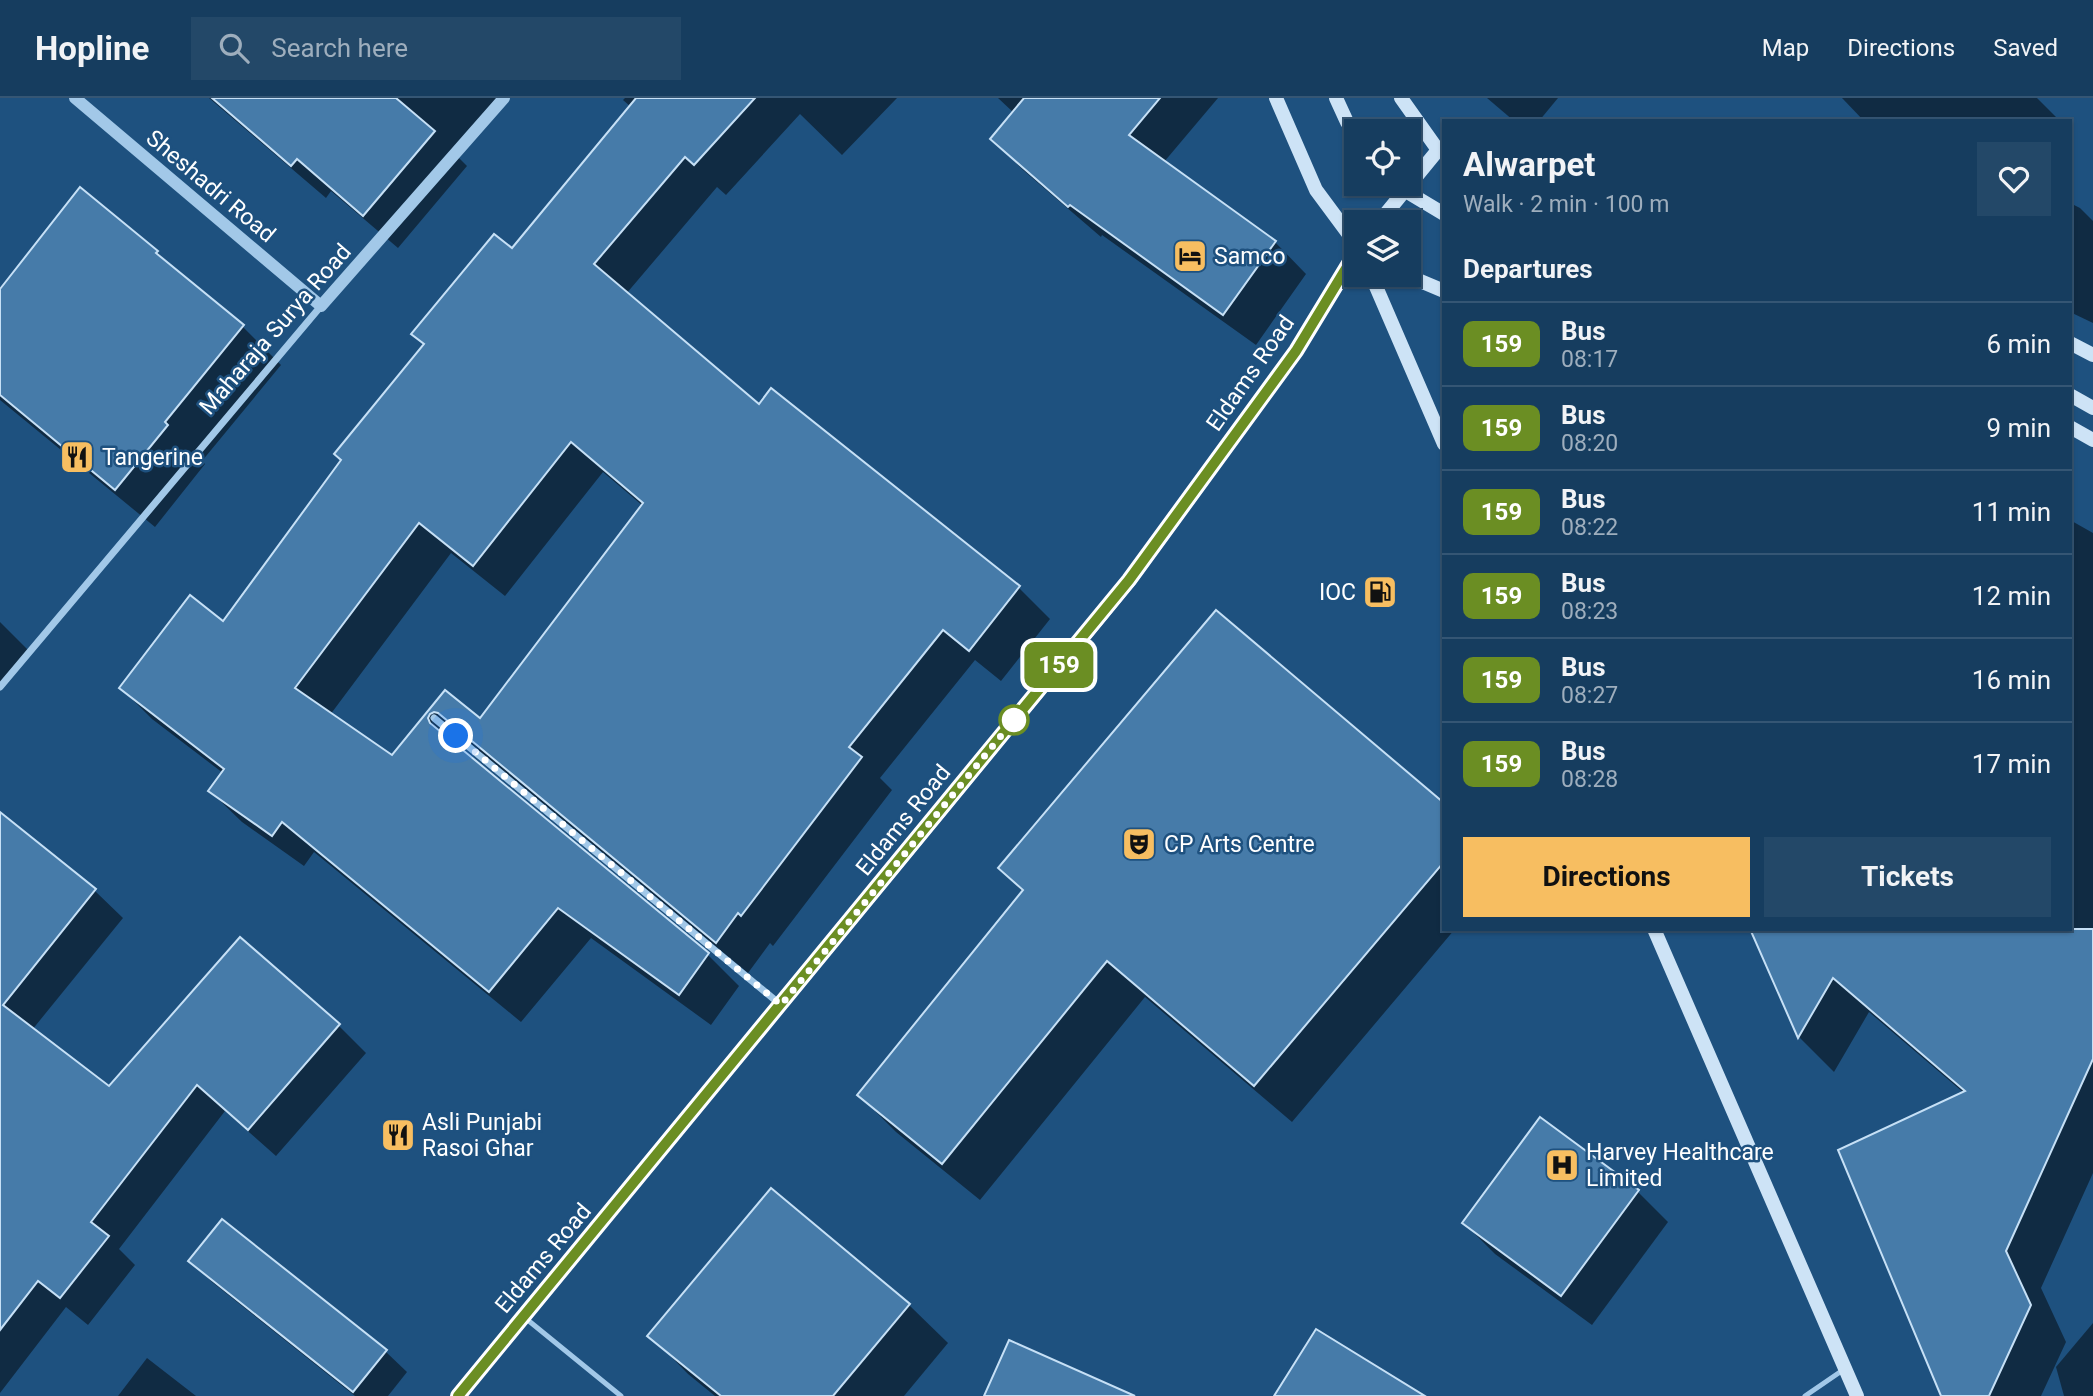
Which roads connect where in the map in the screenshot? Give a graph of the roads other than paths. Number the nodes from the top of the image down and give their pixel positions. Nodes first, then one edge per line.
1 (75, 98) edge
2 (504, 98) edge
3 (1276, 98) edge
4 (1336, 98) edge
5 (1401, 98) edge
6 (1346, 119) edge
7 (1441, 150) edge
8 (1414, 196) edge
9 (1390, 210) edge
10 (1442, 213) edge
11 (1344, 228) edge
12 (1344, 272) edge
13 (1421, 281) edge
14 (1376, 287) edge
15 (1442, 290) edge
16 (321, 306) junction
17 (2072, 344) edge
18 (2093, 355) edge
19 (2072, 396) edge
20 (2093, 408) edge
21 (2072, 428) edge
22 (1442, 439) edge
23 (2093, 440) edge
24 (0, 687) edge
25 (434, 718) dead end
26 (1655, 931) edge
27 (781, 1005) junction
28 (524, 1317) junction
29 (1845, 1369) junction
30 (458, 1396) edge
31 (621, 1396) edge
32 (1805, 1396) edge
33 (1857, 1396) edge

1 - 16 street, Sheshadri Road
2 - 16 street, Maharaja Surya Road
3 - 11 main road
4 - 6 main road
5 - 7 main road
7 - 9 main road
8 - 10 main road, bridge
12 - 27 main road, Eldams Road
13 - 15 main road
14 - 22 main road
16 - 24 street, Maharaja Surya Road
17 - 18 main road
19 - 20 main road
21 - 23 main road
25 - 27 street
26 - 29 main road
27 - 28 main road, Eldams Road
28 - 30 main road, Eldams Road
28 - 31 lane
29 - 32 lane
29 - 33 main road

